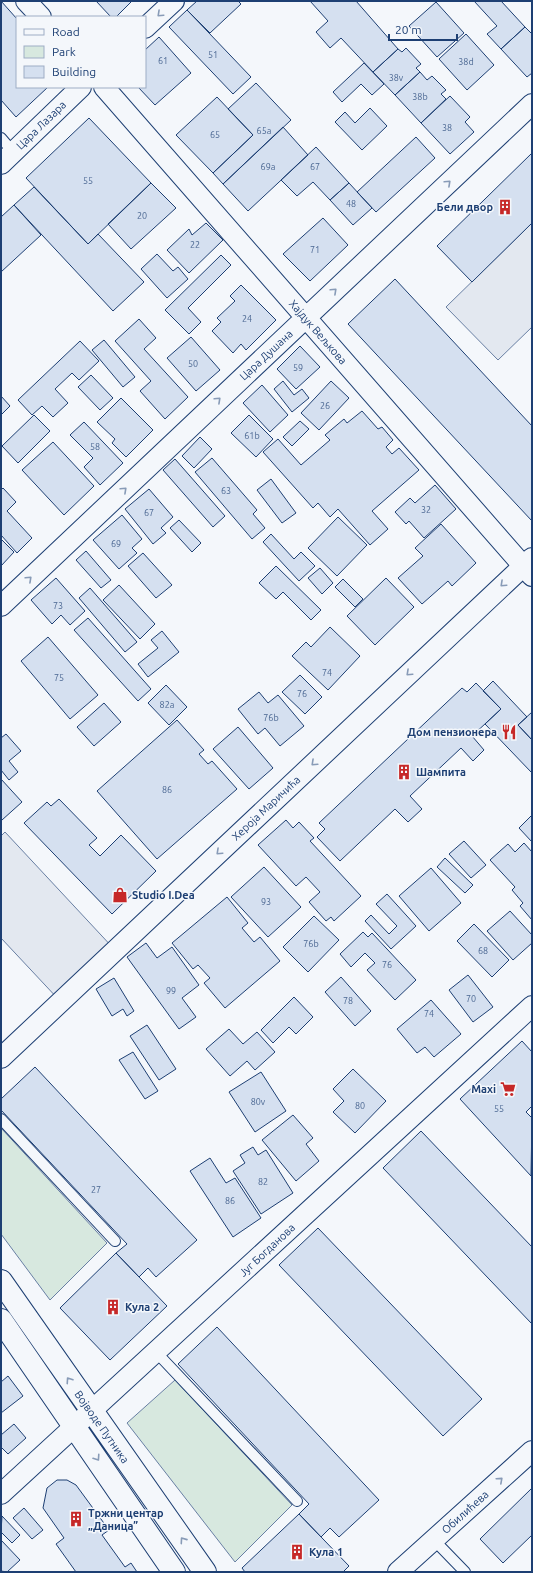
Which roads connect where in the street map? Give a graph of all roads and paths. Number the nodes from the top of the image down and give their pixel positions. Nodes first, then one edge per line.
1 (26, 1) edge
2 (174, 1) edge
3 (40, 16) edge
4 (146, 27) edge
5 (81, 88) edge
6 (105, 88) edge
7 (532, 104) edge
8 (5, 151) edge
9 (305, 318) junction
10 (529, 567) edge
11 (1, 606) edge
12 (532, 1006) edge
13 (1, 1058) edge
14 (1, 1119) edge
15 (115, 1241) dead end
16 (1, 1281) edge
17 (1, 1320) edge
18 (156, 1352) junction
19 (92, 1412) junction
20 (75, 1426) junction
21 (532, 1451) edge
22 (1, 1494) edge
23 (297, 1501) dead end
24 (434, 1540) junction
25 (174, 1572) edge
26 (206, 1572) edge
27 (398, 1572) edge
28 (465, 1572) edge

1 - 3 street
2 -> 4 street
5 - 8 street, Цара Лазара
6 - 9 street, Хајдук Вељкова
9 -> 7 street, Цара Душана
9 - 10 street, Хајдук Вељкова
11 -> 9 street, Цара Душана
10 -> 13 street, Хероја Маричића
12 - 18 street, Југ Богданова
14 - 15 lane
19 -> 16 main road, Војводе Путника
17 - 20 main road, Војводе Путника
18 - 19 street, Југ Богданова
18 - 23 lane
19 - 20 street, Југ Богданова
26 -> 19 main road, Војводе Путника
20 - 22 street, Југ Богданова
20 -> 25 main road, Војводе Путника
24 -> 21 street, Обилићева
24 - 27 street, Обилићева
24 - 28 lane

